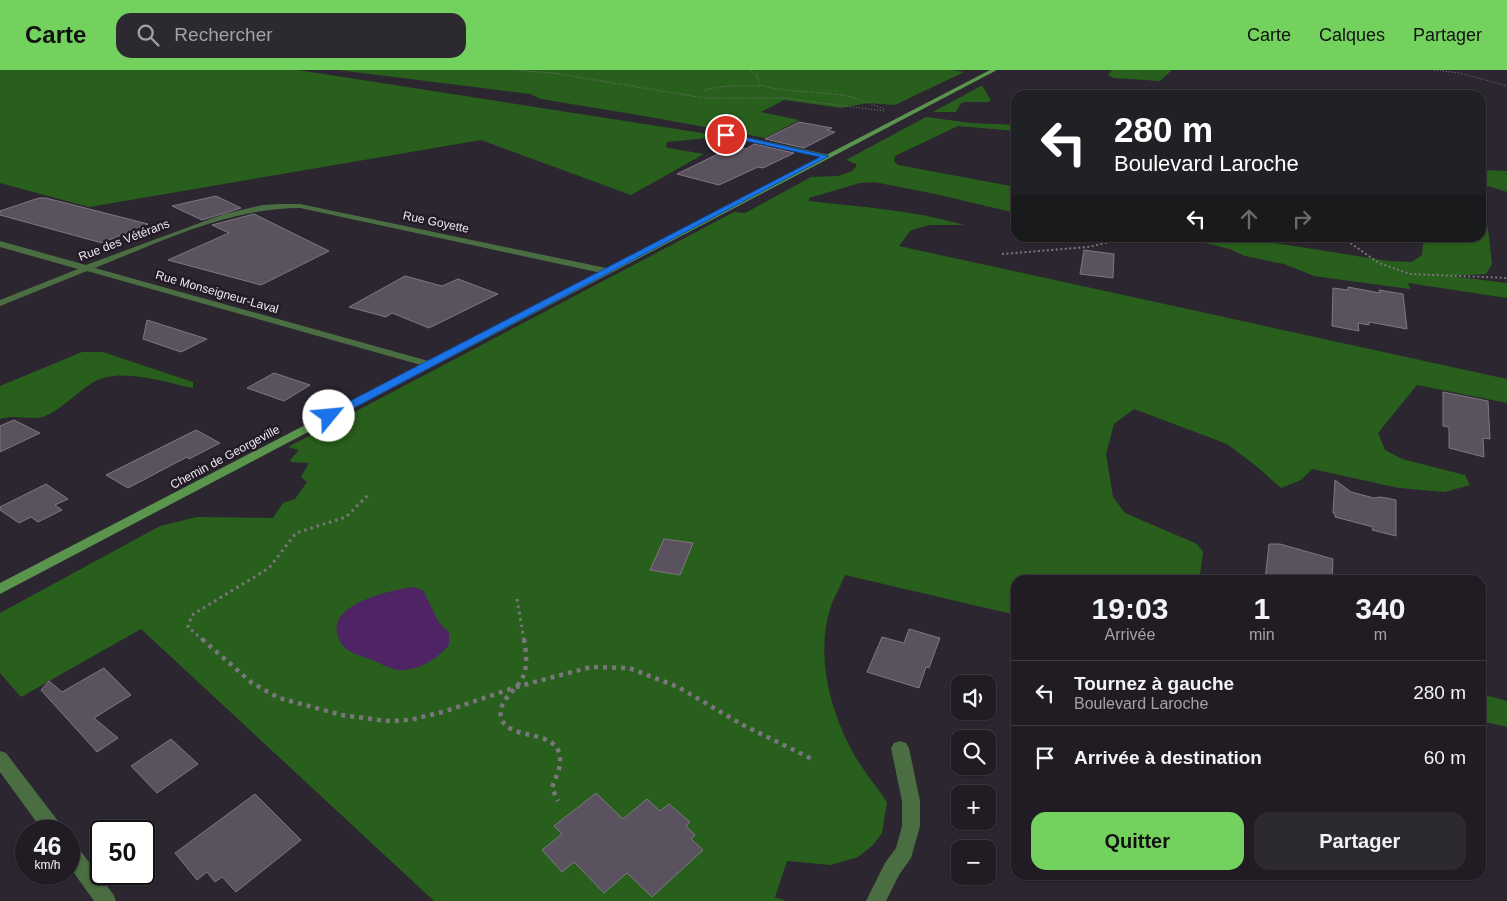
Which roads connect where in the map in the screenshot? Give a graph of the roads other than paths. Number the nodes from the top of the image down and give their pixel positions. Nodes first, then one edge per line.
1 (994, 70) edge
2 (726, 135) dead end
3 (826, 156) junction
4 (260, 207) joint
5 (0, 244) edge
6 (84, 268) junction
7 (606, 271) junction
8 (0, 303) edge
9 (428, 364) junction
10 (0, 589) edge
11 (900, 748) dead end
12 (0, 758) edge
13 (46, 820) edge
14 (80, 866) edge
15 (106, 901) edge
16 (876, 901) edge

1 - 3 main road, Chemin de Georgeville
2 - 3 street
3 - 7 main road, Chemin de Georgeville
4 - 6 street, Rue des Vétérans
4 - 7 street, Rue Goyette
5 - 6 street, Rue Monseigneur-Laval
6 - 8 street, Rue des Vétérans
6 - 9 street, Rue Monseigneur-Laval
7 - 9 main road, Chemin de Georgeville
9 - 10 main road, Chemin de Georgeville
11 - 16 street
12 - 13 street
14 - 15 street

